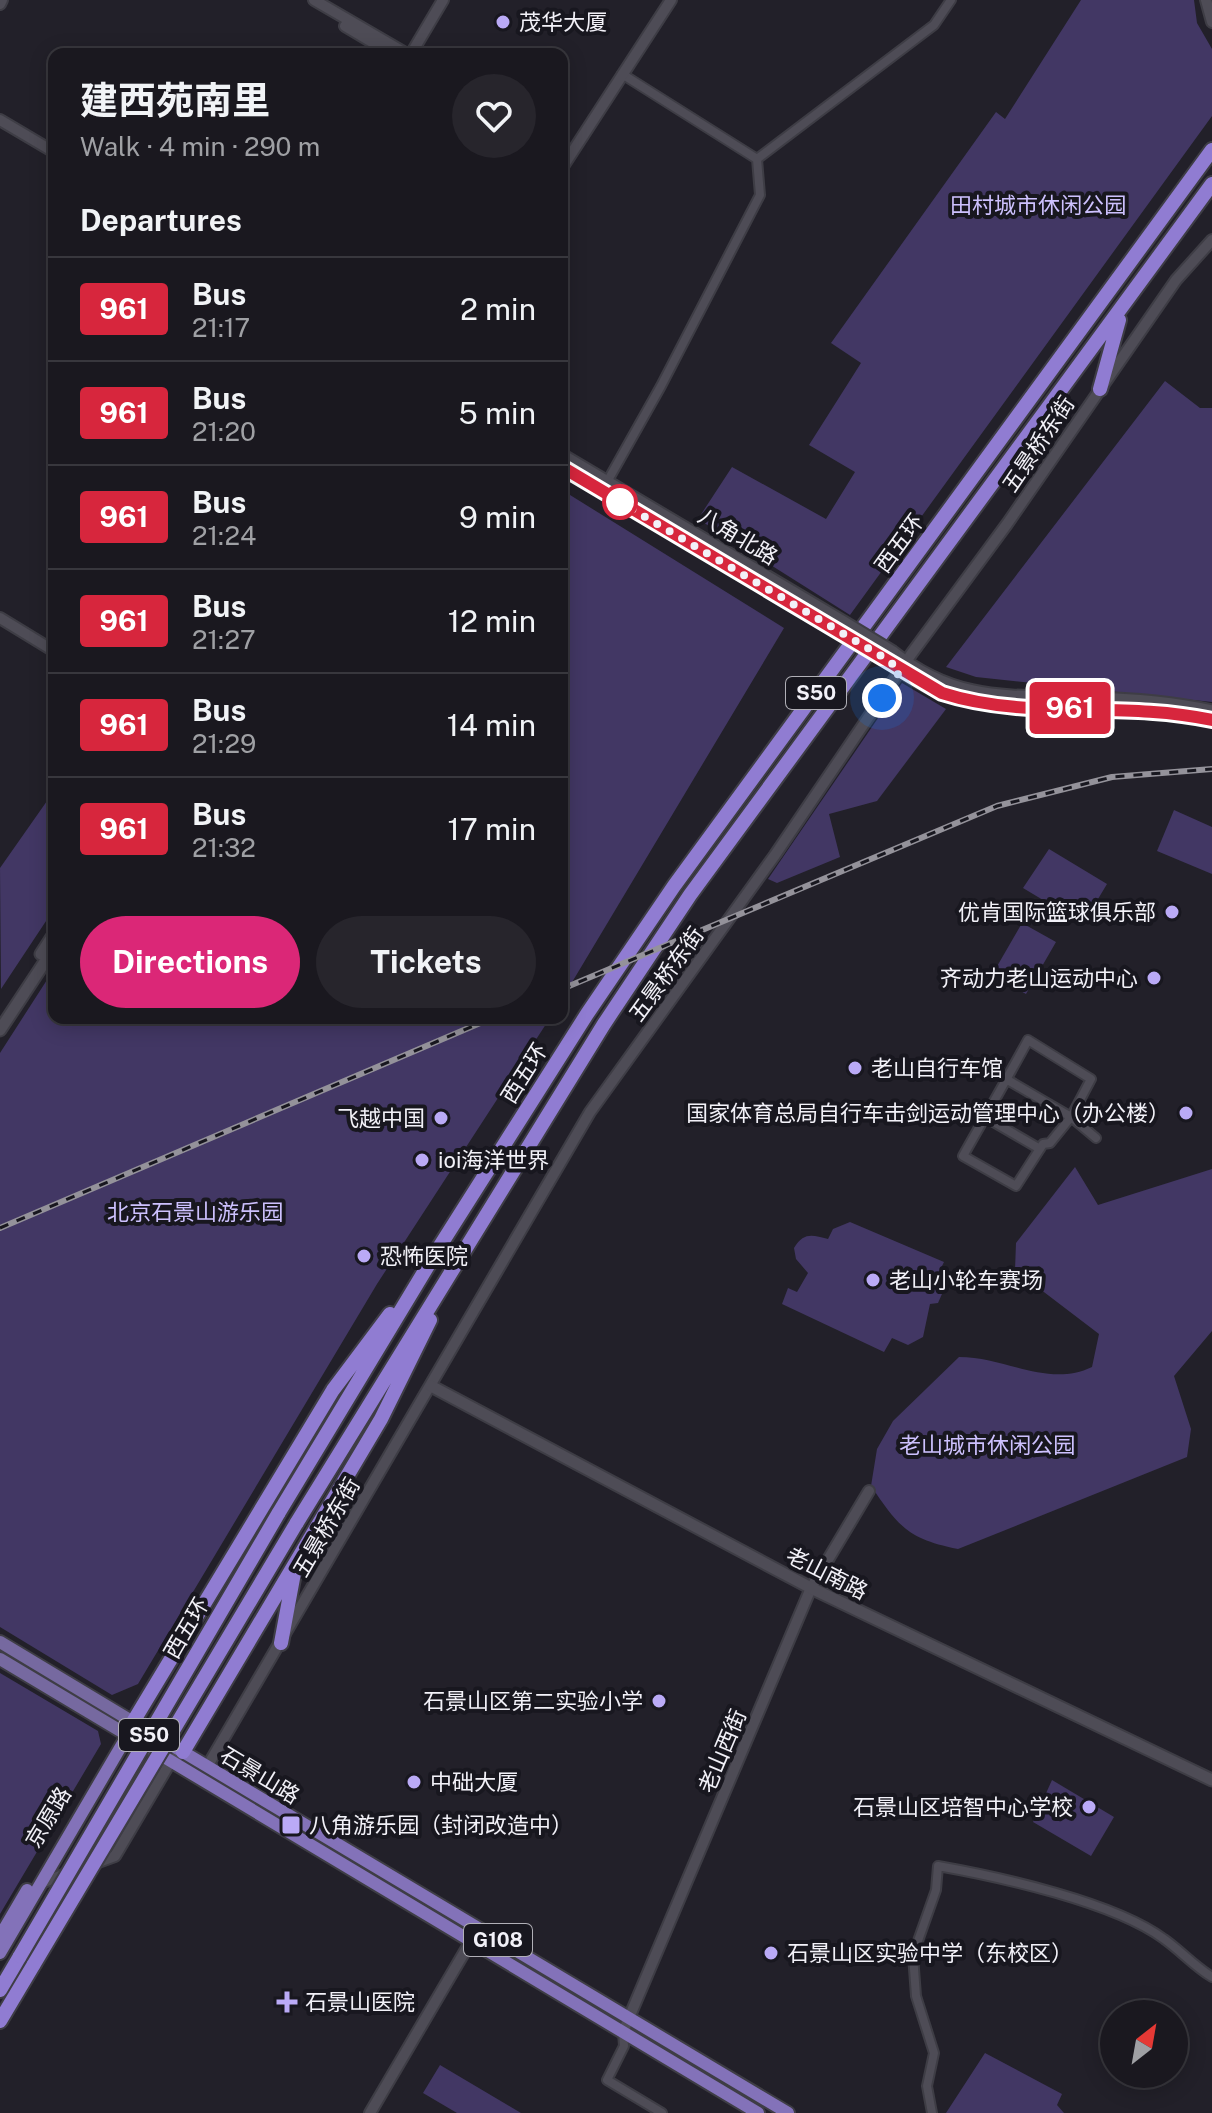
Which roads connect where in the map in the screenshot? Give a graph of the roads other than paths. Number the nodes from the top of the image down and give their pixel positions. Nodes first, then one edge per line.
1 (303, 0) edge
2 (314, 0) edge
3 (443, 0) edge
4 (671, 0) edge
5 (951, 0) edge
6 (1206, 0) edge
7 (1212, 22) edge
8 (382, 48) edge
9 (398, 48) edge
10 (413, 48) edge
11 (622, 74) junction
12 (0, 120) edge
13 (1212, 141) edge
14 (48, 148) edge
15 (1212, 150) edge
16 (568, 153) edge
17 (757, 159) junction
18 (1188, 184) junction
19 (1209, 189) edge
20 (1212, 240) edge
21 (1122, 311) junction
22 (1100, 389) junction
23 (568, 459) edge
24 (568, 470) edge
25 (607, 482) junction
26 (0, 618) edge
27 (838, 624) junction
28 (48, 647) edge
29 (903, 667) junction
30 (1212, 711) edge
31 (1212, 720) edge
32 (48, 943) edge
33 (48, 957) edge
34 (48, 970) edge
35 (0, 1016) edge
36 (0, 1030) edge
37 (0, 1043) edge
38 (1006, 1079) junction
39 (985, 1117) junction
40 (1071, 1117) junction
41 (1096, 1138) dead end
42 (1040, 1149) junction
43 (471, 1237) junction
44 (438, 1249) junction
45 (431, 1386) junction
46 (869, 1491) dead end
47 (296, 1561) junction
48 (811, 1588) junction
49 (0, 1642) edge
50 (281, 1643) junction
51 (0, 1659) edge
52 (128, 1730) junction
53 (177, 1757) junction
54 (207, 1767) junction
55 (1212, 1780) edge
56 (41, 1883) junction
57 (0, 1936) edge
58 (471, 1941) junction
59 (0, 1953) edge
60 (1212, 1977) edge
61 (0, 1990) edge
62 (631, 2018) junction
63 (0, 2021) edge
64 (623, 2032) junction
65 (370, 2113) edge
66 (662, 2113) edge
67 (758, 2113) edge
68 (788, 2113) edge
69 (932, 2113) edge

1 - 8 street
2 - 9 street
3 - 10 street
4 - 11 street
5 - 17 street
6 - 7 street
11 - 16 street
11 - 17 street
12 - 14 street
13 - 18 highway
15 - 18 highway, 西五环 / S50
17 - 25 street
18 - 44 highway, 西五环 / S50
19 - 21 highway, 西五环 / S50
20 - 22 street, 五景桥东街
21 - 22 highway
21 - 43 highway, 西五环 / S50
22 - 29 street, 五景桥东街
23 - 25 main road, 八角北路
24 - 27 main road, 八角北路
25 - 27 main road, 八角北路
26 - 28 street
27 - 29 main road, 八角北路, bridge
29 - 30 main road
29 - 31 main road
29 - 45 street, 五景桥东街
32 - 35 main road
33 - 36 main road
34 - 37 main road
38 - 39 street
38 - 40 street
38 - 40 street
39 - 42 street
39 - 42 street
40 - 41 street
40 - 42 street
43 - 47 highway
43 - 63 highway, 西五环 / S50, bridge
44 - 52 highway
44 - 61 highway, 西五环 / S50, bridge
45 - 48 main road, 老山南路
45 - 50 street, 五景桥东街
46 - 48 street, 老山西街
47 - 50 highway
47 - 53 highway
48 - 55 main road, 老山南路
48 - 62 street, 老山西街
49 - 52 main road, 石景山路
50 - 54 street, 五景桥东街
51 - 52 main road, 石景山路
52 - 53 highway, 石景山路 / G108
52 - 56 highway, 京原路
52 - 57 highway, 京原路
53 - 54 highway, 石景山路 / G108
53 - 56 street
53 - 58 highway, 石景山路 / G108
54 - 62 highway, 石景山路 / G108
56 - 59 highway, 京原路
58 - 64 highway, 石景山路 / G108
58 - 65 street
60 - 69 street
62 - 64 street, 老山西街
62 - 68 highway, 石景山路 / G108
64 - 66 street
64 - 67 highway, 石景山路 / G108

